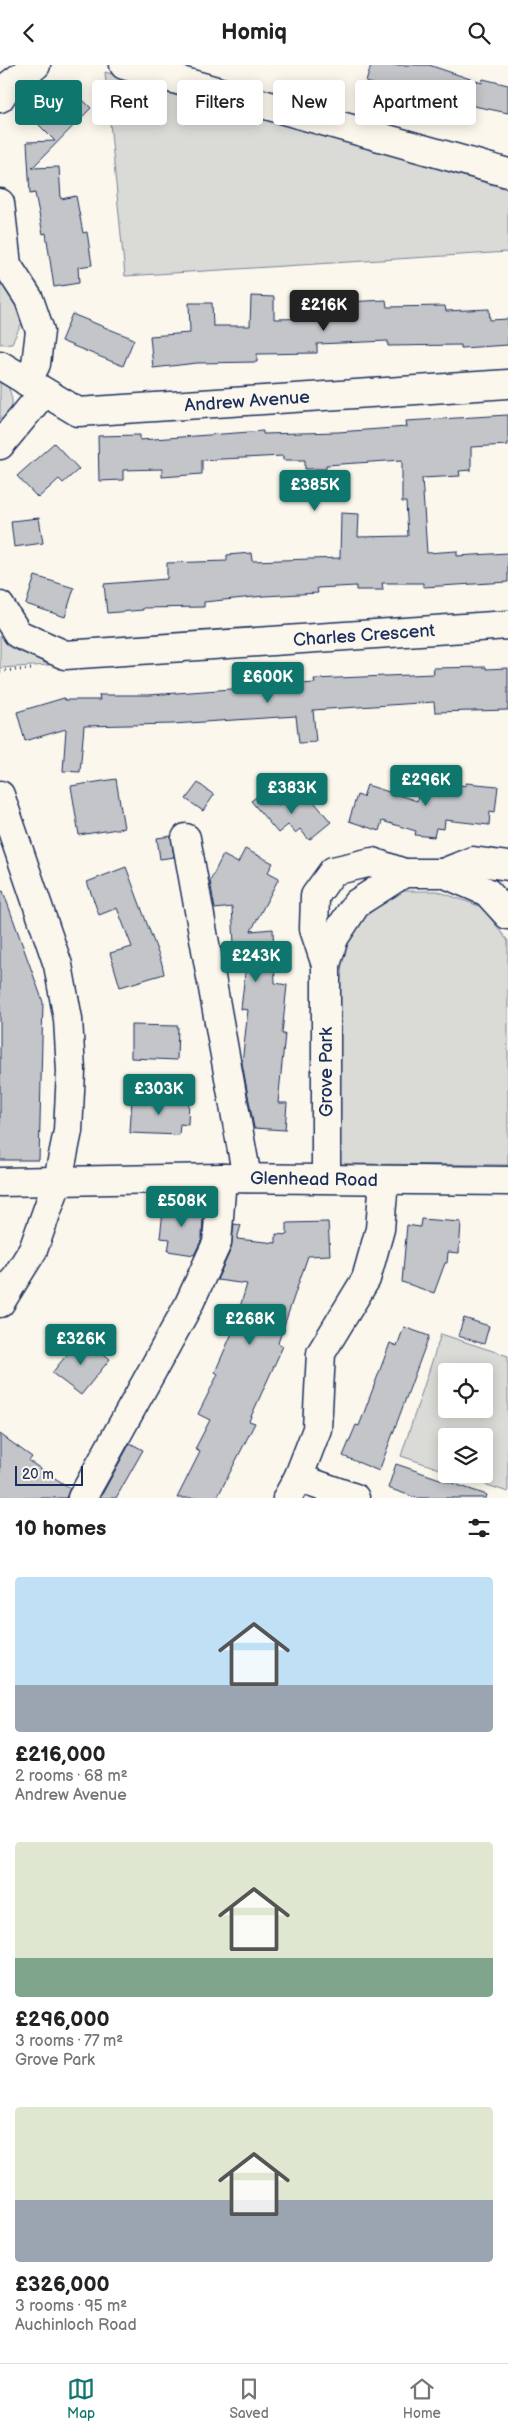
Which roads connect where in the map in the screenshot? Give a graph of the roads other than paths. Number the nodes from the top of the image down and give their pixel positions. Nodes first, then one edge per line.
1 (36, 65) edge
2 (124, 65) edge
3 (0, 98) edge
4 (508, 173) edge
5 (0, 203) edge
6 (0, 365) edge
7 (508, 384) edge
8 (35, 387) junction
9 (0, 445) edge
10 (0, 606) edge
11 (508, 625) edge
12 (1, 799) edge
13 (186, 838) dead end
14 (508, 866) edge
15 (404, 873) junction
16 (443, 873) junction
17 (508, 915) edge
18 (326, 965) junction
19 (235, 1178) junction
20 (326, 1178) junction
21 (58, 1180) junction
22 (384, 1180) junction
23 (508, 1181) edge
24 (0, 1182) edge
25 (0, 1303) edge
26 (293, 1488) edge
27 (82, 1498) edge
28 (355, 1498) edge

1 - 3 street
2 - 4 street
5 - 8 street
6 - 8 street, Andrew Avenue
7 - 8 street, Andrew Avenue
8 - 9 street
10 - 11 street, Charles Crescent
12 - 21 street
13 - 19 street
14 - 16 street, Grove Park
15 - 16 street, Grove Park
15 - 18 street, Grove Park
15 - 18 street, Grove Park
16 - 17 street, Grove Park
18 - 20 street, Grove Park
19 - 20 street, Glenhead Road
19 - 21 street, Glenhead Road
19 - 27 street
20 - 22 street, Glenhead Road
21 - 24 street, Glenhead Road
21 - 25 street
22 - 23 street, Glenhead Road
22 - 26 street
26 - 28 street

